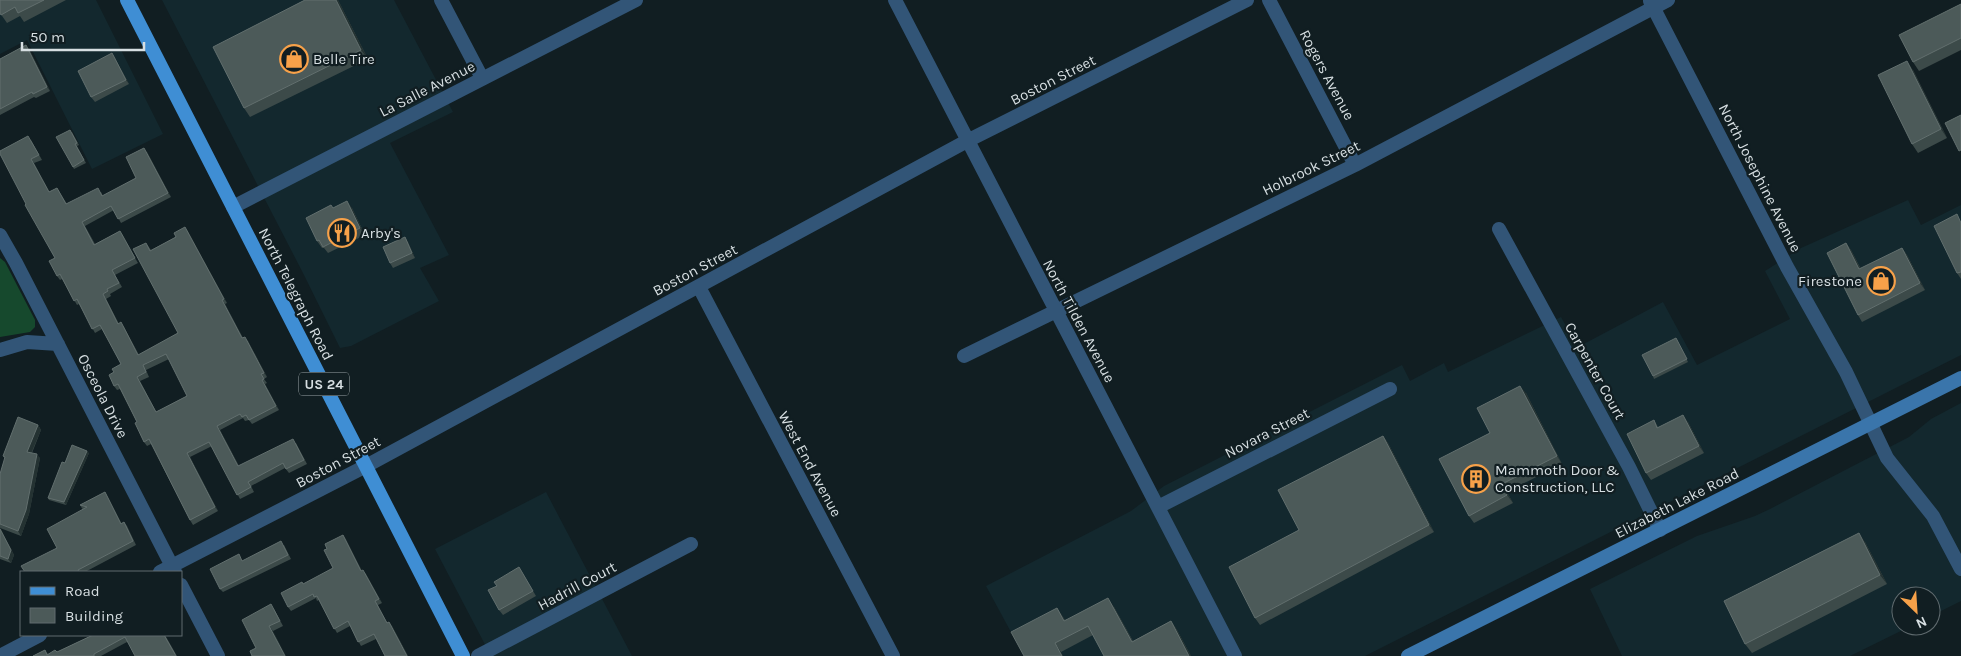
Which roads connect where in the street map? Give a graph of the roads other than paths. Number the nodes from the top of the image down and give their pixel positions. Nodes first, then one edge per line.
1 (127, 0) edge
2 (442, 0) edge
3 (636, 0) edge
4 (895, 0) edge
5 (1247, 0) edge
6 (1269, 0) edge
7 (1668, 0) edge
8 (1652, 4) edge
9 (482, 78) junction
10 (967, 141) junction
11 (1355, 165) junction
12 (233, 207) junction
13 (1499, 230) dead end
14 (0, 235) edge
15 (699, 287) junction
16 (1056, 310) junction
17 (58, 344) junction
18 (0, 350) edge
19 (964, 356) dead end
20 (1961, 378) edge
21 (1390, 389) dead end
22 (1870, 423) junction
23 (366, 466) junction
24 (1158, 507) junction
25 (1660, 530) junction
26 (690, 544) dead end
27 (1961, 569) edge
28 (169, 570) edge
29 (182, 587) edge
30 (38, 636) edge
31 (0, 656) edge
32 (218, 656) edge
33 (463, 656) edge
34 (478, 656) edge
35 (893, 656) edge
36 (1235, 656) edge
37 (1408, 656) edge

1 - 12 main road, North Telegraph Road / US 24
2 - 9 street
3 - 9 street, La Salle Avenue
4 - 10 street, North Tilden Avenue
5 - 10 street, Boston Street
6 - 11 street, Rogers Avenue
7 - 8 street, Holbrook Street
8 - 11 street, Holbrook Street
8 - 22 street, North Josephine Avenue
9 - 12 street, La Salle Avenue
10 - 15 street, Boston Street
10 - 16 street, North Tilden Avenue
11 - 16 street, Holbrook Street
12 - 23 main road, North Telegraph Road / US 24
13 - 25 street, Carpenter Court
14 - 17 street, Osceola Drive
15 - 23 street, Boston Street
15 - 35 street, West End Avenue
16 - 19 street, Holbrook Street
16 - 24 street, North Tilden Avenue
17 - 18 street
17 - 28 street, Osceola Drive
20 - 22 main road, Elizabeth Lake Road
21 - 24 street, Novara Street
22 - 25 main road, Elizabeth Lake Road
22 - 27 street, North Josephine Avenue
23 - 28 street, Boston Street
23 - 33 main road, North Telegraph Road / US 24
24 - 36 street, North Tilden Avenue
25 - 37 main road, Elizabeth Lake Road
26 - 34 street, Hadrill Court
29 - 32 street
30 - 31 street

